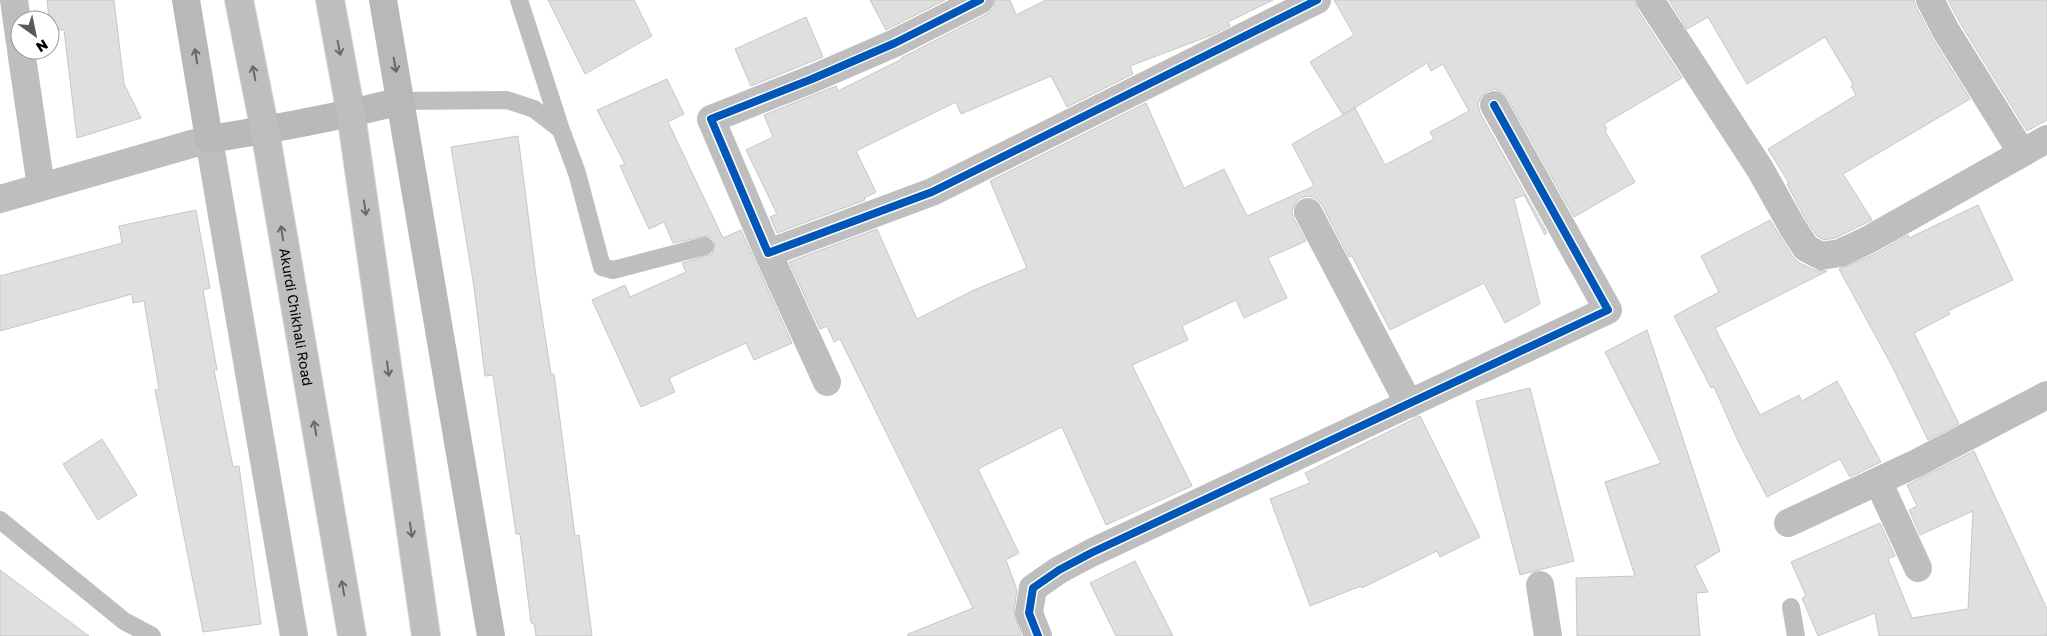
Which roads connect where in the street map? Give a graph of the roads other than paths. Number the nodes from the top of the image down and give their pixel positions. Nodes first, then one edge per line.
1 (186, 0) edge
2 (239, 0) edge
3 (330, 0) edge
4 (383, 0) edge
5 (519, 0) edge
6 (980, 0) edge
7 (1317, 0) edge
8 (1650, 0) edge
9 (1930, 0) edge
10 (22, 60) edge
11 (401, 101) junction
12 (1494, 105) dead end
13 (351, 114) junction
14 (561, 130) junction
15 (265, 131) junction
16 (209, 139) junction
17 (2047, 139) edge
18 (2022, 153) junction
19 (41, 187) junction
20 (0, 199) edge
21 (1308, 212) dead end
22 (705, 246) dead end
23 (768, 253) junction
24 (827, 382) dead end
25 (2047, 396) edge
26 (1409, 404) junction
27 (1878, 481) junction
28 (0, 520) edge
29 (1788, 523) dead end
30 (1918, 568) dead end
31 (1540, 585) dead end
32 (1791, 607) dead end
33 (152, 636) edge
34 (294, 636) edge
35 (352, 636) edge
36 (426, 636) edge
37 (491, 636) edge
38 (1038, 636) edge
39 (1548, 636) edge
40 (1796, 636) edge

16 -> 1 street
15 -> 2 street, Akurdi Chikhali Road
3 -> 13 street
4 -> 11 street
5 - 14 lane
6 - 23 street
7 - 23 street
8 - 18 street
9 - 18 street
10 - 19 street
11 - 13 street
11 - 14 lane
11 - 37 street
12 - 26 street
13 - 15 street
13 -> 36 street
14 - 22 lane
15 - 16 street
35 -> 15 street, Akurdi Chikhali Road
16 - 19 street
16 - 34 street
17 - 18 street
19 - 20 street
21 - 26 street
23 - 24 street
25 - 27 street
26 - 38 street
27 - 29 street
27 - 30 street
28 - 33 lane
31 - 39 street
32 - 40 lane

